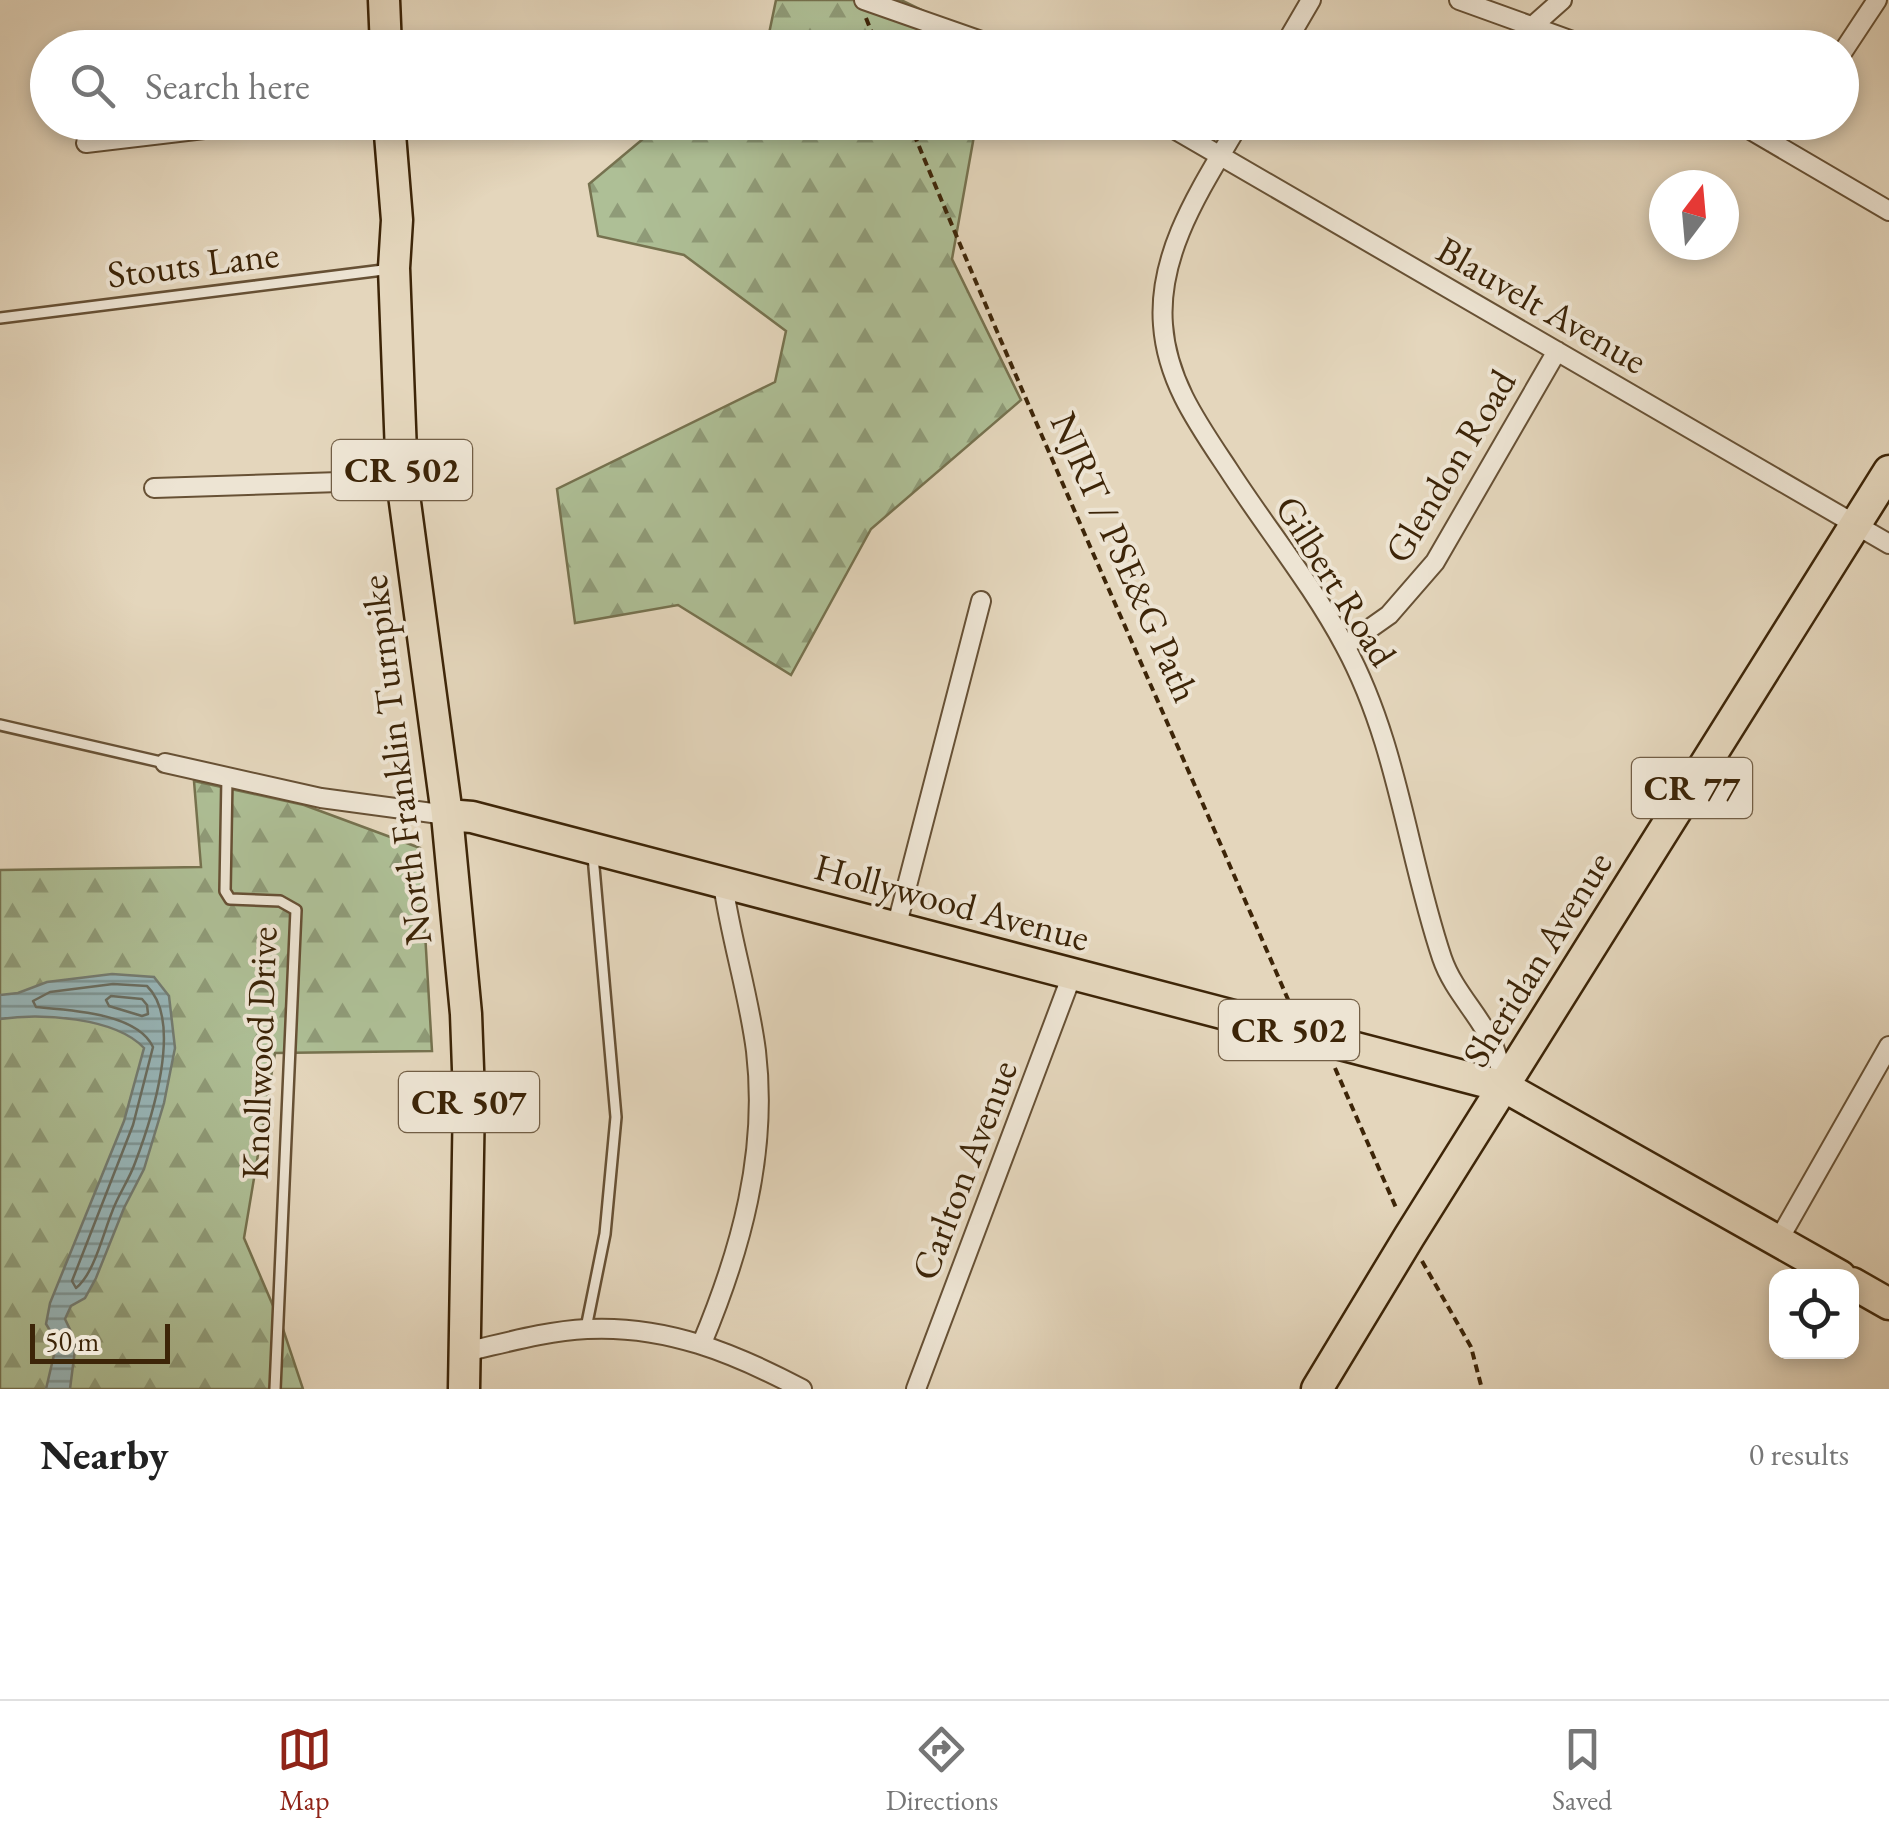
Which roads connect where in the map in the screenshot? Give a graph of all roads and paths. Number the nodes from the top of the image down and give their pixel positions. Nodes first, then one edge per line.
1 (384, 0) edge
2 (1310, 0) edge
3 (1459, 0) edge
4 (1562, 0) edge
5 (1877, 0) edge
6 (864, 8) edge
7 (1535, 24) junction
8 (385, 30) edge
9 (939, 30) edge
10 (1293, 30) edge
11 (1549, 30) edge
12 (1857, 30) edge
13 (111, 140) edge
14 (391, 140) edge
15 (916, 140) edge
16 (1193, 140) edge
17 (1229, 140) edge
18 (1768, 140) edge
19 (1772, 142) joint
20 (86, 143) dead end
21 (1220, 156) junction
22 (1889, 211) edge
23 (394, 268) junction
24 (0, 318) edge
25 (1556, 352) junction
26 (1889, 471) edge
27 (402, 480) junction
28 (154, 488) dead end
29 (1856, 525) junction
30 (1889, 544) edge
31 (980, 600) dead end
32 (1345, 646) junction
33 (0, 725) edge
34 (165, 763) joint
35 (227, 777) junction
36 (447, 816) junction
37 (593, 849) junction
38 (724, 884) junction
39 (896, 928) junction
40 (1072, 975) junction
41 (1294, 1013) dead end
42 (1889, 1046) edge
43 (1331, 1058) dead end
44 (1506, 1087) junction
45 (1401, 1219) dead end
46 (1778, 1241) junction
47 (1417, 1253) dead end
48 (1828, 1269) edge
49 (1859, 1287) edge
50 (1889, 1304) edge
51 (586, 1329) junction
52 (702, 1343) junction
53 (464, 1352) junction
54 (275, 1389) edge
55 (464, 1389) edge
56 (802, 1389) edge
57 (916, 1389) edge
58 (1318, 1389) edge
59 (1482, 1389) edge

1 - 8 main road
2 - 10 street
3 - 7 street
4 - 7 street
5 - 12 street
6 - 9 street
7 - 11 street
13 - 20 street
14 - 23 main road, North Franklin Turnpike / CR 502
15 - 41 path, NJRT / PSE&G Path
16 - 21 street, Blauvelt Avenue
17 - 21 street, Gilbert Road
18 - 19 street
19 - 22 street
21 - 25 street, Blauvelt Avenue
21 - 32 street, Gilbert Road
23 - 24 lane, Stouts Lane
23 - 27 main road, North Franklin Turnpike / CR 502
25 - 29 street, Blauvelt Avenue
25 - 32 street, Glendon Road
26 - 29 main road, Sheridan Avenue / CR 77
27 - 28 street
27 - 36 main road, North Franklin Turnpike / CR 502
29 - 30 street, Blauvelt Avenue
29 - 44 main road, Sheridan Avenue / CR 77
31 - 39 street
32 - 44 street, Gilbert Road
33 - 34 lane, Hollywood Avenue
34 - 35 street, Hollywood Avenue
35 - 36 street, Hollywood Avenue
35 - 54 lane, Knollwood Drive
36 - 37 main road, Hollywood Avenue / CR 502
36 - 53 main road, North Franklin Turnpike / CR 507
37 - 38 main road, Hollywood Avenue / CR 502
37 - 51 lane
38 - 39 main road, Hollywood Avenue / CR 502
38 - 52 street
39 - 40 main road, Hollywood Avenue / CR 502
40 - 44 main road, Hollywood Avenue / CR 502
40 - 57 street, Carlton Avenue
42 - 46 street
43 - 45 path
44 - 46 main road, Hollywood Avenue / CR 502
44 - 58 main road, Sheridan Avenue / CR 77
46 - 48 main road, Hollywood Avenue / CR 502
47 - 59 path
49 - 50 main road
51 - 52 street
51 - 53 street
52 - 56 street
53 - 55 main road, North Franklin Turnpike / CR 507

